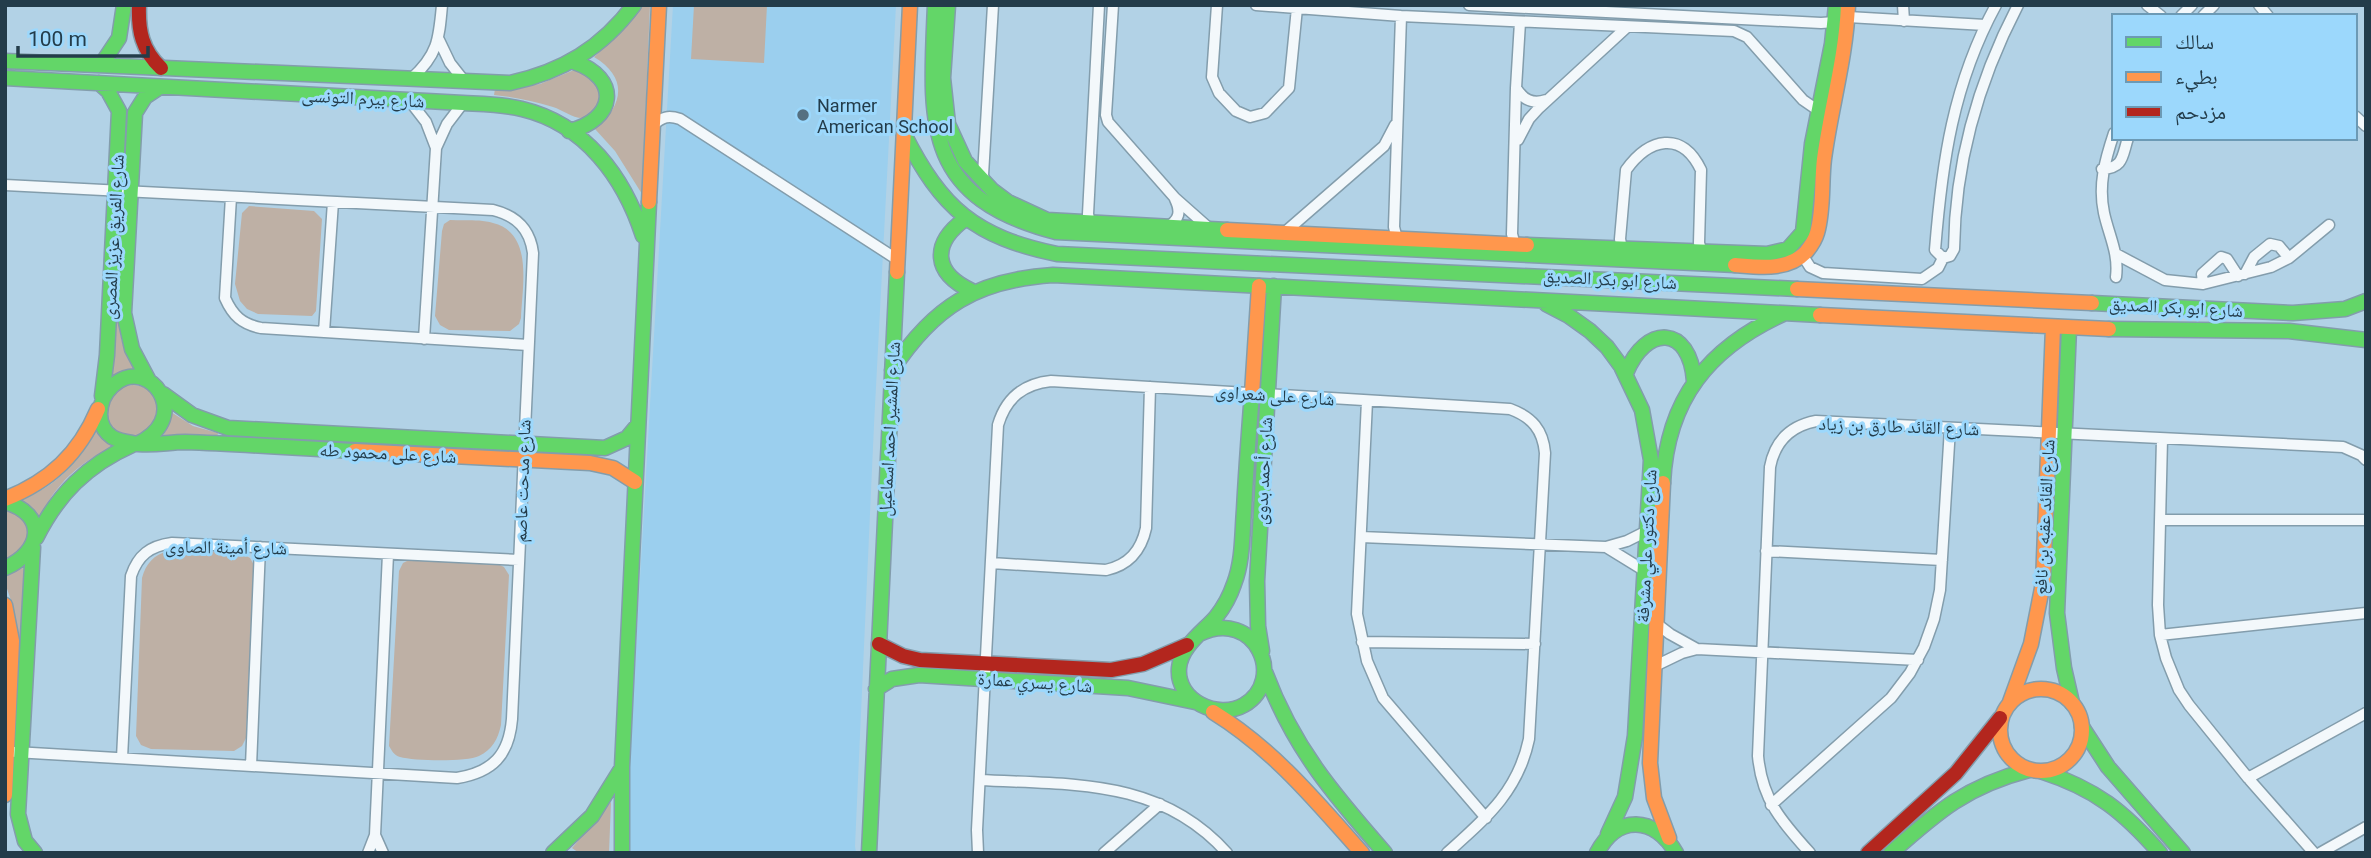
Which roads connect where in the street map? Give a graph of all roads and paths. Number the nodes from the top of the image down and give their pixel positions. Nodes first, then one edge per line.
1 (124, 5) edge
2 (139, 5) edge
3 (442, 5) edge
4 (634, 5) edge
5 (659, 5) edge
6 (910, 5) edge
7 (935, 5) edge
8 (948, 5) edge
9 (993, 5) edge
10 (1099, 5) edge
11 (1113, 5) edge
12 (1217, 5) edge
13 (1256, 5) edge
14 (1469, 5) edge
15 (1836, 5) edge
16 (1903, 5) edge
17 (1996, 5) edge
18 (2018, 5) edge
19 (1297, 8) junction
20 (1508, 8) junction
21 (1560, 8) edge
22 (1539, 9) junction
23 (1844, 15) edge
24 (1401, 16) junction
25 (1905, 21) junction
26 (1507, 22) junction
27 (1520, 22) junction
28 (1538, 23) junction
29 (1985, 25) junction
30 (1627, 27) junction
31 (439, 40) junction
32 (5, 61) edge
33 (574, 62) junction
34 (101, 65) junction
35 (161, 68) junction
36 (5, 78) edge
37 (411, 79) junction
38 (465, 82) junction
39 (99, 83) junction
40 (160, 87) junction
41 (1516, 88) junction
42 (1831, 88) junction
43 (1800, 96) junction
44 (1550, 97) junction
45 (409, 100) junction
46 (463, 103) junction
47 (1819, 111) junction
48 (1397, 119) junction
49 (653, 125) junction
50 (569, 131) junction
51 (904, 134) junction
52 (2112, 139) edge
53 (2127, 140) edge
54 (1516, 145) junction
55 (436, 148) junction
56 (985, 149) junction
57 (1373, 156) junction
58 (962, 157) junction
59 (1396, 167) junction
60 (2102, 169) junction
61 (5, 185) edge
62 (985, 186) junction
63 (123, 191) junction
64 (231, 197) junction
65 (1175, 198) junction
66 (332, 202) junction
67 (432, 207) junction
68 (1309, 212) junction
69 (965, 219) junction
70 (1090, 223) junction
71 (2329, 225) dead end
72 (1210, 229) junction
73 (1166, 232) junction
74 (1284, 233) junction
75 (1319, 240) junction
76 (1390, 242) junction
77 (1515, 245) junction
78 (1936, 246) junction
79 (1954, 246) junction
80 (1622, 249) junction
81 (646, 250) junction
82 (1702, 252) junction
83 (2116, 254) junction
84 (1802, 256) junction
85 (1943, 258) junction
86 (2289, 258) junction
87 (898, 260) junction
88 (1450, 272) junction
89 (2242, 274) junction
90 (2116, 277) dead end
91 (2203, 284) junction
92 (1266, 286) junction
93 (972, 291) junction
94 (1860, 292) junction
95 (1448, 296) junction
96 (1538, 300) junction
97 (2363, 303) edge
98 (1788, 312) junction
99 (1860, 316) junction
100 (2053, 327) junction
101 (2069, 328) junction
102 (324, 332) junction
103 (424, 338) junction
104 (2366, 340) edge
105 (528, 345) junction
106 (892, 370) junction
107 (1626, 373) junction
108 (149, 381) junction
109 (1694, 381) junction
110 (1150, 387) junction
111 (161, 393) junction
112 (1252, 394) junction
113 (1267, 395) junction
114 (1367, 401) junction
115 (100, 402) junction
116 (637, 426) junction
117 (1950, 428) junction
118 (2049, 432) junction
119 (2064, 433) junction
120 (2162, 439) junction
121 (135, 444) junction
122 (523, 444) junction
123 (523, 459) junction
124 (2366, 460) edge
125 (635, 482) junction
126 (5, 501) edge
127 (2160, 520) junction
128 (2366, 520) edge
129 (1647, 531) junction
130 (1361, 537) junction
131 (34, 542) junction
132 (1541, 545) junction
133 (260, 547) junction
134 (1606, 548) junction
135 (1766, 551) junction
136 (388, 554) junction
137 (519, 560) junction
138 (1942, 560) junction
139 (991, 564) junction
140 (5, 568) edge
141 (1645, 571) junction
142 (1643, 598) junction
143 (1659, 598) junction
144 (5, 606) edge
145 (2366, 613) edge
146 (1657, 624) junction
147 (1199, 634) junction
148 (2160, 635) junction
149 (1362, 642) junction
150 (879, 644) junction
151 (1535, 644) junction
152 (1187, 645) junction
153 (1697, 649) junction
154 (1762, 652) junction
155 (1263, 656) junction
156 (1918, 660) junction
157 (986, 663) junction
158 (1655, 666) junction
159 (1265, 671) junction
160 (985, 679) junction
161 (876, 690) junction
162 (1195, 702) junction
163 (2072, 702) junction
164 (2006, 708) junction
165 (1208, 709) junction
166 (2366, 713) edge
167 (2082, 727) junction
168 (11, 752) edge
169 (122, 758) junction
170 (251, 766) junction
171 (622, 767) junction
172 (2035, 771) junction
173 (376, 774) junction
174 (2248, 778) junction
175 (980, 780) junction
176 (5, 795) edge
177 (1160, 804) junction
178 (1771, 805) junction
179 (1486, 818) junction
180 (2366, 827) edge
181 (375, 835) junction
182 (1669, 838) junction
183 (1599, 846) edge
184 (35, 853) edge
185 (368, 853) edge
186 (383, 853) edge
187 (553, 853) edge
188 (622, 853) edge
189 (869, 853) edge
190 (978, 853) edge
191 (1104, 853) edge
192 (1227, 853) edge
193 (1362, 853) edge
194 (1385, 853) edge
195 (1447, 853) edge
196 (1676, 853) edge
197 (1810, 853) edge
198 (1868, 853) edge
199 (1891, 853) edge
200 (2161, 853) edge
201 (2183, 853) edge
202 (2314, 853) edge
203 (2320, 853) edge

1 - 34 street
2 - 35 street
3 - 31 street
4 - 33 street, شارع بيرم التونسى
5 - 49 street
6 - 51 street, شارع المشير احمد اسماعيل
7 - 73 street
8 - 58 street
9 - 56 street
10 - 70 street
11 - 65 street
12 - 19 street
13 - 19 street
14 - 20 street
15 - 23 street
16 - 25 street
17 - 29 street
18 - 79 street
19 - 24 street
20 - 22 street
20 - 26 street
21 - 22 street
21 - 23 street
22 - 28 street
23 - 25 street
23 - 42 street
24 - 26 street
24 - 48 street
25 - 29 street
26 - 27 street
27 - 28 street
27 - 41 street
28 - 30 street
29 - 78 street
30 - 43 street
30 - 44 street
31 - 37 street
31 - 38 street
32 - 34 street, شارع بيرم التونسى
33 - 38 street, شارع بيرم التونسى
33 - 50 street
34 - 35 street, شارع بيرم التونسى
35 - 37 street, شارع بيرم التونسى
36 - 39 street, شارع بيرم التونسى
37 - 38 street, شارع بيرم التونسى
39 - 40 street, شارع بيرم التونسى
39 - 63 street, شارع الفريق عزيز المصرى
40 - 45 street, شارع بيرم التونسى
40 - 63 street, شارع الفريق عزيز المصرى
41 - 44 street
41 - 54 street
42 - 43 street
42 - 47 street
42 - 84 street
43 - 47 street
44 - 54 street
45 - 46 street, شارع بيرم التونسى
45 - 55 street
46 - 50 street, شارع بيرم التونسى
46 - 55 street
47 - 82 street
48 - 57 street
48 - 59 street
49 - 81 street
49 - 87 street
50 - 81 street, شارع بيرم التونسى
51 - 69 street, شارع ابو بكر الصديق
51 - 87 street, شارع المشير احمد اسماعيل
52 - 60 street
53 - 60 street
54 - 77 street
55 - 67 street
56 - 58 street
56 - 62 street
57 - 59 street
57 - 68 street
58 - 62 street
59 - 76 street
60 - 83 street
61 - 63 street, شارع مدحت عاصم
62 - 70 street
63 - 64 street, شارع مدحت عاصم
63 - 108 street, شارع الفريق عزيز المصرى
63 - 115 street, شارع الفريق عزيز المصرى
64 - 66 street, شارع مدحت عاصم
64 - 102 street
65 - 72 street
65 - 73 street
66 - 67 street, شارع مدحت عاصم
66 - 102 street
67 - 103 street
67 - 105 street, شارع مدحت عاصم
68 - 74 street
68 - 75 street
69 - 88 street, شارع ابو بكر الصديق
69 - 93 street
70 - 73 street
71 - 86 street
72 - 73 street
72 - 74 street
73 - 75 street
74 - 75 street
75 - 76 street
76 - 77 street
76 - 84 street
77 - 80 street
78 - 79 street
78 - 85 street
79 - 85 street
80 - 82 street
80 - 82 street
81 - 116 street
83 - 90 street
83 - 91 street
84 - 85 street
86 - 89 street
86 - 89 street
87 - 106 street, شارع المشير احمد اسماعيل
88 - 94 street, شارع ابو بكر الصديق
88 - 95 street
89 - 91 street
89 - 91 street
92 - 93 street, شارع ابو بكر الصديق
92 - 95 street, شارع ابو بكر الصديق
92 - 112 street, شارع أحمد بدوى
92 - 113 street, شارع أحمد بدوى
93 - 106 street, شارع ابو بكر الصديق
94 - 97 street, شارع ابو بكر الصديق
94 - 99 street
95 - 96 street, شارع ابو بكر الصديق
96 - 98 street, شارع ابو بكر الصديق
96 - 107 street, شارع دكتور علي مشرفة
98 - 99 street, شارع ابو بكر الصديق
98 - 109 street, شارع دكتور علي مشرفة
99 - 100 street, شارع ابو بكر الصديق
100 - 101 street, شارع ابو بكر الصديق
100 - 118 street, شارع القائد عقبه بن نافع
101 - 104 street, شارع ابو بكر الصديق
101 - 119 street, شارع القائد عقبه بن نافع
102 - 103 street
103 - 105 street
105 - 122 street, شارع مدحت عاصم
106 - 150 street, شارع المشير احمد اسماعيل
107 - 109 street
107 - 129 street, شارع دكتور علي مشرفة
108 - 111 street
108 - 115 street
109 - 143 street, شارع دكتور علي مشرفة
110 - 112 street, شارع على شعراوى
110 - 139 street, شارع على شعراوى
110 - 139 street
111 - 121 street
111 - 122 street, شارع على محمود طه
112 - 113 street, شارع على شعراوى
112 - 147 street, شارع أحمد بدوى
113 - 114 street, شارع على شعراوى
113 - 155 street, شارع أحمد بدوى
114 - 130 street
114 - 132 street, شارع على شعراوى
115 - 121 street
115 - 126 street, شارع الفريق عزيز المصرى
116 - 122 street, شارع على محمود طه
116 - 125 street
117 - 118 street, شارع القائد طارق بن زياد
117 - 135 street, شارع القائد طارق بن زياد
117 - 138 street
118 - 119 street, شارع القائد طارق بن زياد
118 - 164 street, شارع القائد عقبه بن نافع
119 - 120 street, شارع القائد طارق بن زياد
119 - 163 street, شارع القائد عقبه بن نافع
120 - 124 street, شارع القائد طارق بن زياد
120 - 127 street
121 - 123 street, شارع على محمود طه
121 - 131 street
122 - 123 street, شارع مدحت عاصم
123 - 125 street, شارع على محمود طه
123 - 137 street, شارع مدحت عاصم
125 - 171 street
126 - 131 street
127 - 128 street
127 - 148 street
129 - 134 street
129 - 141 street, شارع دكتور علي مشرفة
130 - 132 street
130 - 149 street
131 - 140 street
131 - 168 street
132 - 134 street
132 - 151 street, شارع على شعراوى
133 - 136 street, شارع أمينة الصاوى
133 - 169 street, شارع أمينة الصاوى
133 - 170 street
134 - 141 street
135 - 138 street
135 - 154 street, شارع القائد طارق بن زياد
136 - 137 street, شارع أمينة الصاوى
136 - 173 street
137 - 173 street, شارع مدحت عاصم
138 - 156 street
139 - 157 street, شارع على شعراوى
141 - 142 street, شارع دكتور علي مشرفة
142 - 143 street
142 - 183 street, شارع دكتور علي مشرفة
143 - 146 street, شارع دكتور علي مشرفة
144 - 168 street
145 - 148 street
146 - 153 street
146 - 158 street, شارع دكتور علي مشرفة
147 - 152 street
147 - 155 street
148 - 174 street
149 - 151 street
149 - 179 street
150 - 157 street, شارع يسري عمارة
150 - 161 street, شارع المشير احمد اسماعيل
151 - 179 street, شارع على شعراوى
152 - 157 street, شارع يسري عمارة
152 - 162 street
153 - 154 street
153 - 158 street
154 - 156 street
154 - 178 street, شارع القائد طارق بن زياد
155 - 159 street
156 - 178 street
157 - 160 street, شارع على شعراوى
158 - 182 street, شارع دكتور علي مشرفة
159 - 165 street
159 - 194 street
160 - 161 street, شارع يسري عمارة
160 - 162 street, شارع يسري عمارة
160 - 175 street, شارع على شعراوى
161 - 189 street, شارع المشير احمد اسماعيل
162 - 165 street
163 - 164 street
163 - 167 street
164 - 172 street
164 - 198 street
165 - 193 street
166 - 174 street
167 - 172 street
167 - 201 street
168 - 169 street, شارع مدحت عاصم
168 - 176 street
168 - 184 street
169 - 170 street, شارع مدحت عاصم
170 - 173 street, شارع مدحت عاصم
171 - 187 street
171 - 188 street
172 - 199 street
172 - 200 street
173 - 181 street
174 - 202 street
175 - 177 street
175 - 190 street, شارع على شعراوى
177 - 191 street
177 - 192 street
178 - 197 street, شارع القائد طارق بن زياد
179 - 195 street, شارع على شعراوى
180 - 203 street
181 - 185 street
181 - 186 street
182 - 183 street
182 - 196 street, شارع دكتور علي مشرفة

